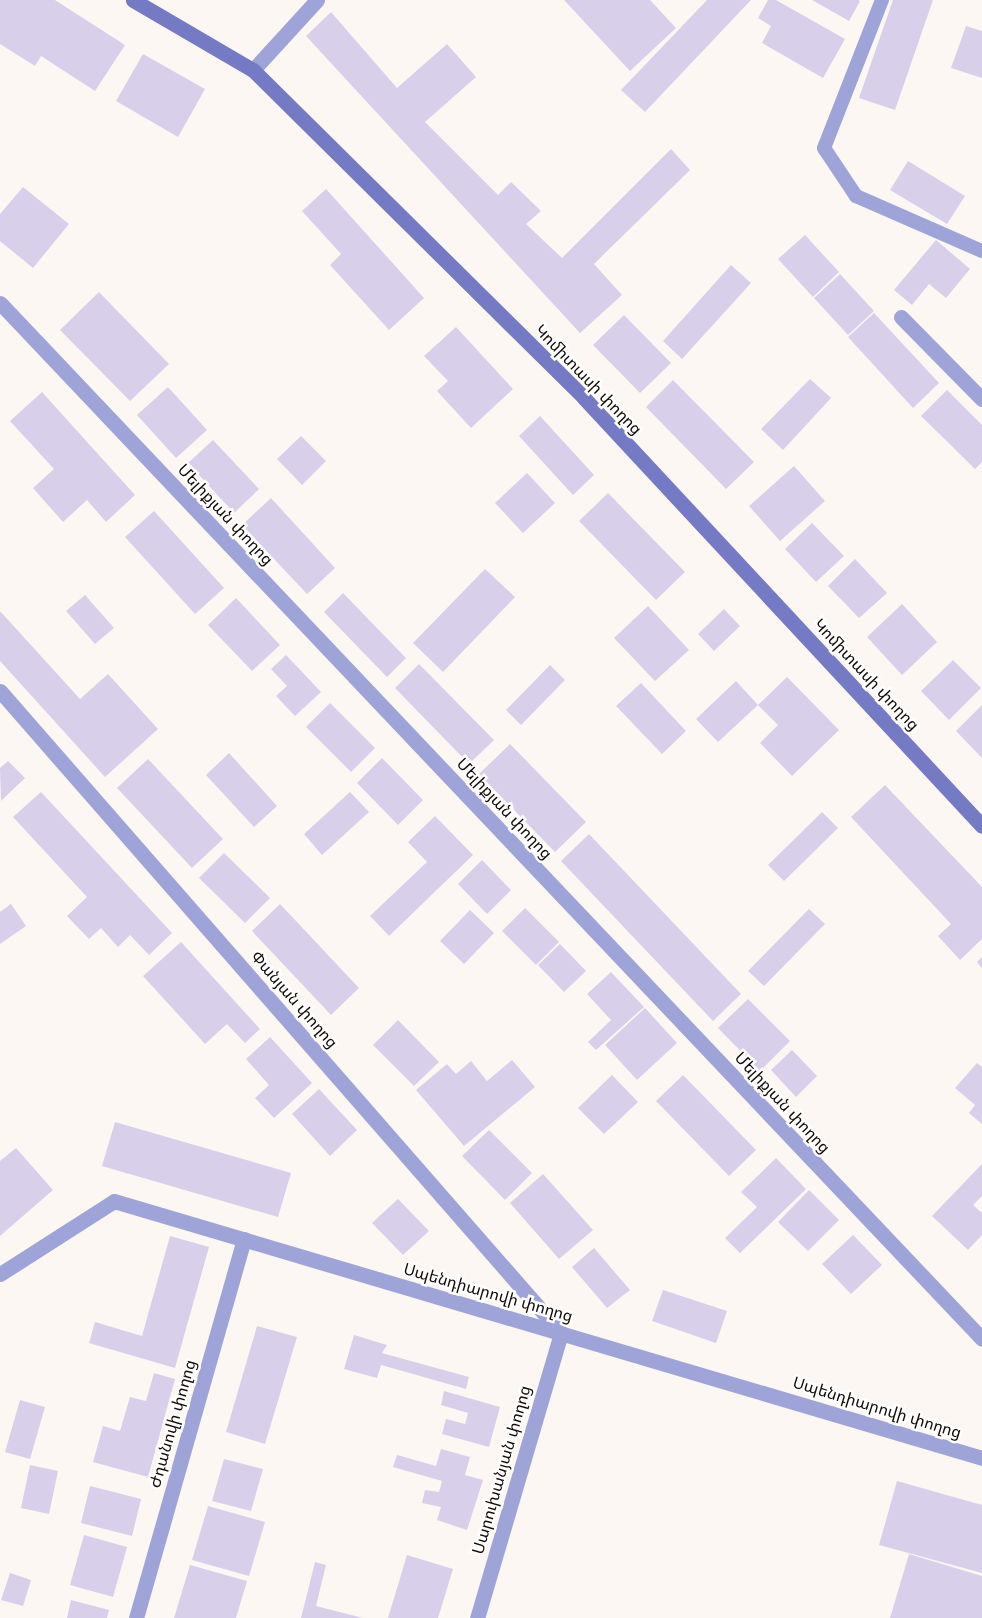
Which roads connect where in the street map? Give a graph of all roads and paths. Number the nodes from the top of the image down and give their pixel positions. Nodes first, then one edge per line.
1 (134, 0) edge
2 (316, 0) edge
3 (882, 0) edge
4 (253, 70) junction
5 (982, 251) edge
6 (0, 303) edge
7 (901, 317) dead end
8 (982, 399) edge
9 (0, 691) edge
10 (982, 826) edge
11 (244, 1239) junction
12 (0, 1274) edge
13 (561, 1332) junction
14 (982, 1339) edge
15 (982, 1458) edge
16 (136, 1618) edge
17 (478, 1618) edge

1 - 4 main road, Կոմիտասի փողոց
2 - 4 street
3 - 5 lane
4 - 10 main road, Կոմիտասի փողոց
6 - 14 street, Մելիքյան փողոց
7 - 8 street
9 - 13 street, Փանյան փողոց
11 - 12 street, Սպենդիարովի փողոց
11 - 13 street, Սպենդիարովի փողոց
11 - 16 street, Ժդանովի փողոց
13 - 15 street, Սպենդիարովի փողոց
13 - 17 street, Սարուխանյան փողոց

